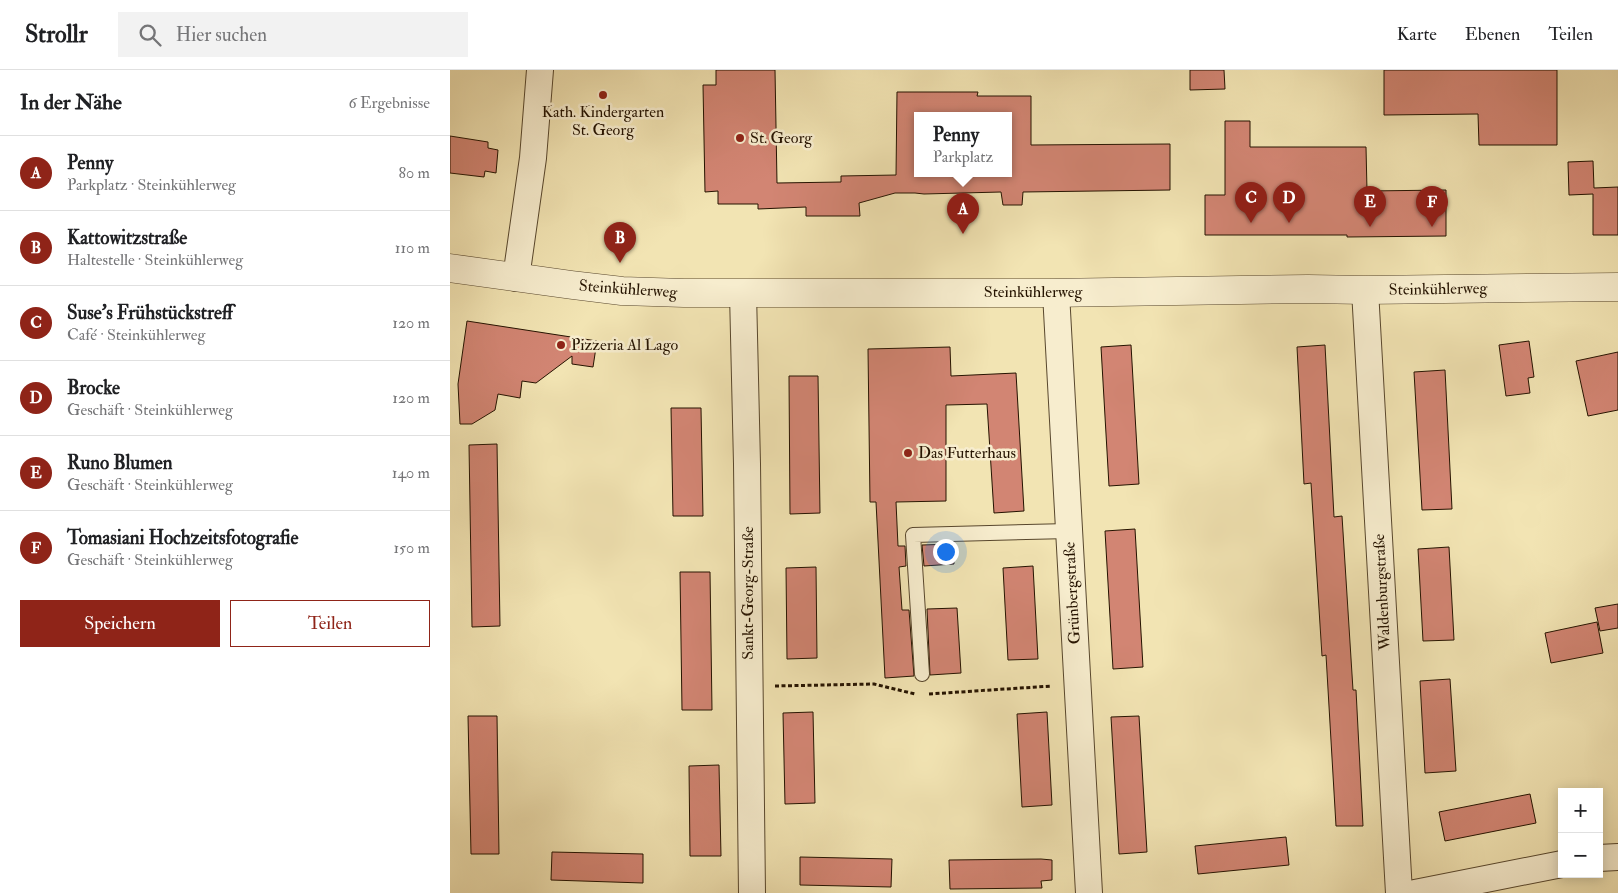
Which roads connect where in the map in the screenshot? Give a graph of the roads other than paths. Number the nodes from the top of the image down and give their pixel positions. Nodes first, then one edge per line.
1 (540, 70) edge
2 (450, 268) edge
3 (516, 278) junction
4 (1618, 287) edge
5 (1365, 290) junction
6 (743, 293) junction
7 (1056, 293) junction
8 (1069, 531) junction
9 (922, 674) dead end
10 (1618, 856) edge
11 (1603, 858) edge
12 (1558, 865) edge
13 (1461, 889) edge
14 (752, 893) edge
15 (1089, 893) edge
16 (1399, 893) edge
17 (1415, 893) edge

1 - 3 street
2 - 3 street, Steinkühlerweg
3 - 6 street, Steinkühlerweg
4 - 5 street, Steinkühlerweg
5 - 7 street, Steinkühlerweg
5 - 16 street, Waldenburgstraße
6 - 7 street, Steinkühlerweg
6 - 14 street, Sankt-Georg-Straße
7 - 8 street, Grünbergstraße
8 - 9 lane
8 - 15 street, Grünbergstraße
10 - 11 street
12 - 13 street
13 - 17 street

